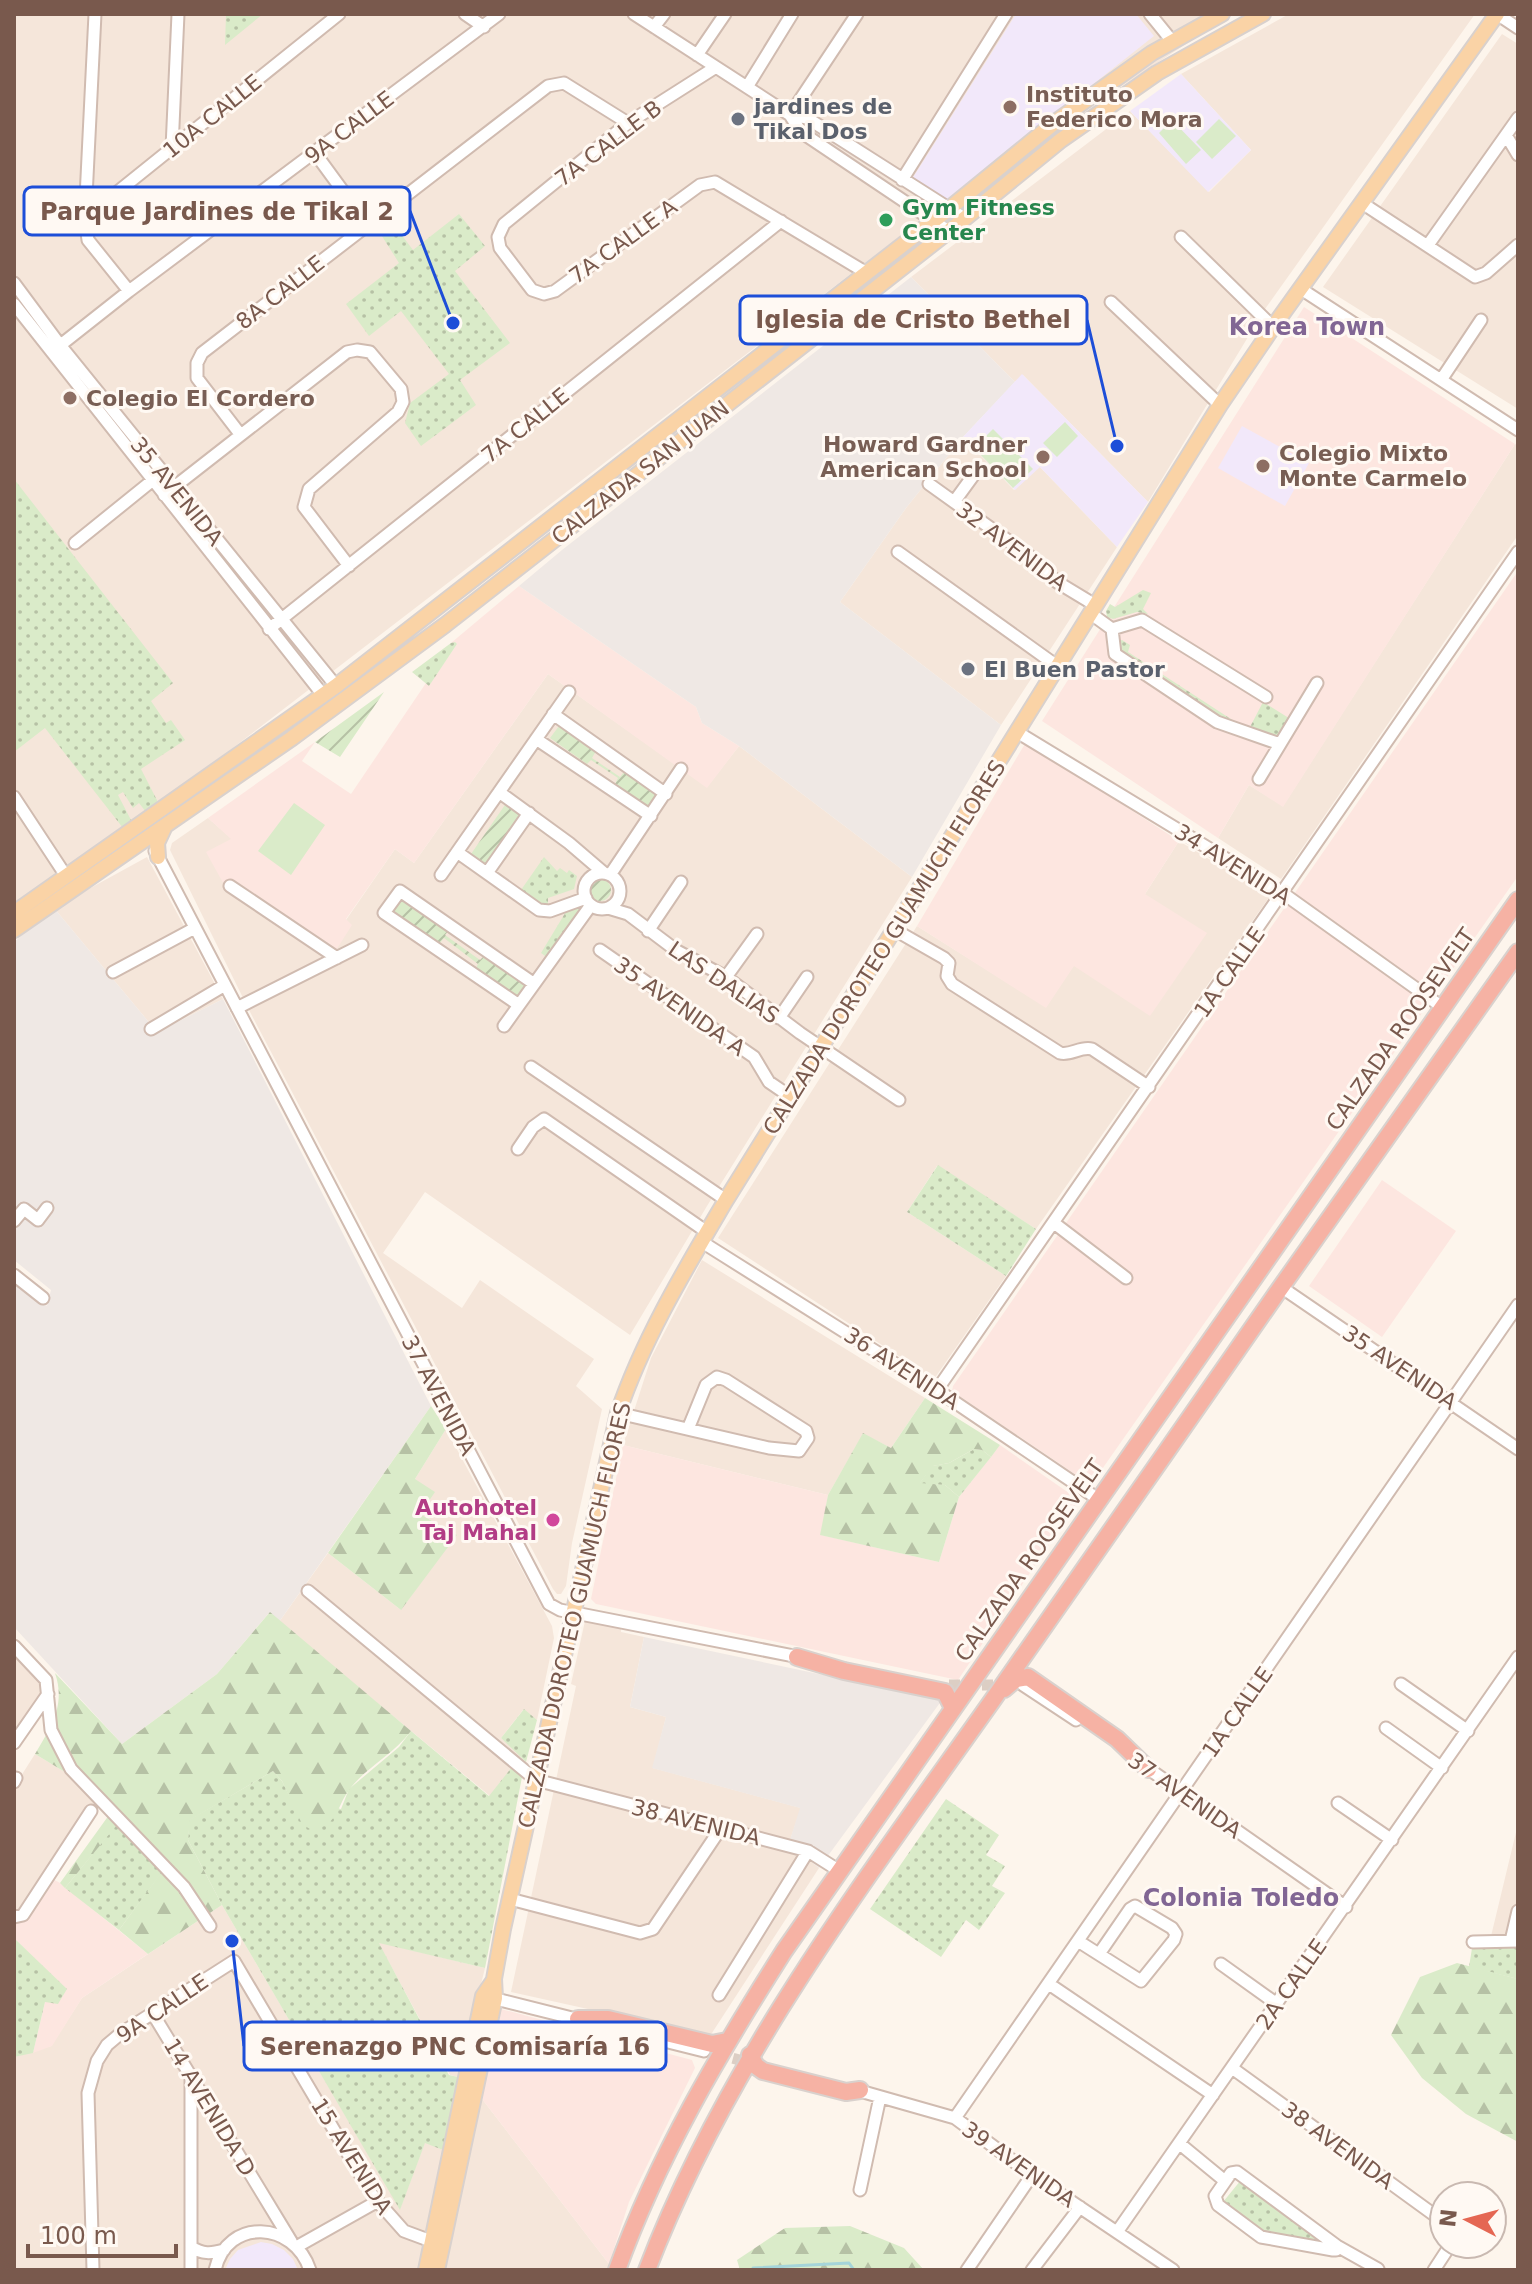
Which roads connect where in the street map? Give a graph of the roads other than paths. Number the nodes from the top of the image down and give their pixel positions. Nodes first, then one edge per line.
1 (95, 14) edge
2 (178, 14) edge
3 (339, 14) edge
4 (465, 14) edge
5 (634, 14) edge
6 (664, 14) edge
7 (725, 14) edge
8 (792, 14) edge
9 (857, 14) edge
10 (1006, 14) edge
11 (1150, 14) edge
12 (1263, 14) edge
13 (1497, 14) edge
14 (1219, 15) edge
15 (495, 19) edge
16 (654, 27) junction
17 (1518, 28) edge
18 (1172, 41) junction
19 (697, 55) junction
20 (716, 67) junction
21 (747, 87) junction
22 (790, 115) junction
23 (1518, 118) edge
24 (628, 123) junction
25 (1506, 135) junction
26 (172, 148) junction
27 (315, 153) junction
28 (1518, 155) edge
29 (902, 180) junction
30 (1362, 203) junction
31 (950, 208) junction
32 (85, 218) junction
33 (964, 218) junction
34 (781, 221) junction
35 (933, 221) junction
36 (367, 224) junction
37 (947, 230) junction
38 (1181, 237) dead end
39 (1428, 245) junction
40 (1518, 245) edge
41 (865, 272) junction
42 (14, 283) edge
43 (1301, 289) junction
44 (129, 291) junction
45 (544, 294) joint
46 (17, 301) edge
47 (1111, 302) dead end
48 (1481, 320) dead end
49 (1273, 327) junction
50 (57, 348) junction
51 (1441, 380) junction
52 (1220, 405) junction
53 (1518, 430) edge
54 (240, 434) junction
55 (978, 469) dead end
56 (153, 480) junction
57 (929, 484) dead end
58 (169, 491) junction
59 (954, 502) junction
60 (75, 543) dead end
61 (898, 552) dead end
62 (1518, 552) edge
63 (349, 566) junction
64 (1514, 567) edge
65 (1092, 609) junction
66 (281, 620) junction
67 (269, 629) junction
68 (1112, 629) junction
69 (1057, 666) junction
70 (1317, 683) dead end
71 (336, 686) junction
72 (569, 692) dead end
73 (323, 695) junction
74 (1266, 697) dead end
75 (553, 714) junction
76 (1017, 732) junction
77 (536, 739) junction
78 (1280, 744) junction
79 (681, 769) dead end
80 (1259, 779) dead end
81 (499, 792) junction
82 (666, 794) junction
83 (14, 797) edge
84 (529, 813) junction
85 (651, 816) junction
86 (140, 823) junction
87 (166, 825) junction
88 (148, 839) junction
89 (457, 852) junction
90 (158, 857) junction
91 (487, 873) junction
92 (607, 874) junction
93 (441, 875) dead end
94 (66, 876) junction
95 (681, 882) dead end
96 (230, 886) dead end
97 (620, 890) junction
98 (1284, 894) junction
99 (588, 902) junction
100 (1517, 902) edge
101 (608, 908) junction
102 (14, 913) edge
103 (628, 914) junction
104 (195, 928) junction
105 (14, 930) edge
106 (895, 930) junction
107 (648, 931) junction
108 (757, 934) dead end
109 (362, 945) dead end
110 (600, 950) dead end
111 (1518, 952) edge
112 (332, 960) junction
113 (113, 972) dead end
114 (726, 977) junction
115 (807, 977) dead end
116 (533, 983) junction
117 (225, 985) junction
118 (519, 1005) junction
119 (1442, 1007) junction
120 (237, 1008) junction
121 (779, 1018) junction
122 (504, 1026) dead end
123 (151, 1029) dead end
124 (822, 1047) junction
125 (531, 1067) dead end
126 (1149, 1087) junction
127 (791, 1097) junction
128 (899, 1100) dead end
129 (518, 1149) dead end
130 (726, 1200) junction
131 (47, 1208) dead end
132 (14, 1221) edge
133 (1054, 1223) junction
134 (1289, 1228) junction
135 (705, 1237) junction
136 (14, 1275) edge
137 (1126, 1278) dead end
138 (1281, 1287) junction
139 (43, 1298) dead end
140 (1518, 1305) edge
141 (937, 1390) junction
142 (1450, 1402) junction
143 (618, 1413) junction
144 (688, 1429) junction
145 (1518, 1449) edge
146 (1137, 1495) junction
147 (1098, 1499) junction
148 (308, 1591) dead end
149 (573, 1612) junction
150 (14, 1646) edge
151 (797, 1657) junction
152 (1518, 1657) edge
153 (1401, 1684) dead end
154 (949, 1685) tunnel mouth
155 (1023, 1685) tunnel mouth
156 (48, 1694) junction
157 (994, 1698) junction
158 (953, 1708) junction
159 (1386, 1728) dead end
160 (1468, 1731) junction
161 (14, 1743) edge
162 (1442, 1768) junction
163 (1148, 1769) junction
164 (541, 1779) junction
165 (1181, 1793) junction
166 (1338, 1803) dead end
167 (91, 1811) dead end
168 (721, 1828) junction
169 (1392, 1840) junction
170 (808, 1851) junction
171 (838, 1870) junction
172 (510, 1899) junction
173 (1346, 1907) junction
174 (1518, 1911) edge
175 (14, 1917) edge
176 (210, 1926) dead end
177 (1078, 1941) junction
178 (1515, 1941) edge
179 (1473, 1942) dead end
180 (1099, 1954) junction
181 (234, 1961) joint
182 (1221, 1964) dead end
183 (1049, 1984) junction
184 (719, 1995) dead end
185 (489, 1997) junction
186 (1277, 2004) junction
187 (153, 2014) junction
188 (578, 2019) junction
189 (727, 2041) junction
190 (704, 2051) tunnel mouth
191 (754, 2060) junction
192 (1232, 2068) junction
193 (191, 2076) junction
194 (860, 2090) joint
195 (1213, 2095) junction
196 (880, 2097) junction
197 (955, 2118) junction
198 (1180, 2144) junction
199 (1032, 2175) junction
200 (1225, 2181) junction
201 (860, 2190) dead end
202 (378, 2201) junction
203 (1080, 2207) junction
204 (1428, 2210) edge
205 (1117, 2232) junction
206 (437, 2243) junction
207 (294, 2244) junction
208 (1337, 2246) junction
209 (191, 2247) junction
210 (224, 2250) junction
211 (1378, 2269) edge
212 (93, 2270) edge
213 (191, 2270) edge
214 (215, 2270) edge
215 (310, 2270) edge
216 (426, 2270) edge
217 (437, 2270) edge
218 (617, 2270) edge
219 (647, 2270) edge
220 (967, 2270) edge
221 (1032, 2270) edge
222 (1173, 2270) edge

1 - 32 street
2 - 26 street
3 - 26 street, 10A CALLE
4 - 15 street
5 - 16 street
6 - 16 street
7 - 19 street
8 - 21 street
9 - 22 street
10 - 29 street
11 - 18 street
12 - 33 main road, CALZADA SAN JUAN
13 - 17 street
13 - 30 main road, CALZADA DOROTEO GUAMUCH FLORES
14 - 18 main road, CALZADA SAN JUAN
15 - 27 street, 9A CALLE
16 - 19 street
18 - 31 main road, CALZADA SAN JUAN
19 - 20 street
20 - 21 street
20 - 24 street, 7A CALLE B
21 - 22 street
22 - 29 street
22 - 35 street
23 - 25 street
24 - 36 street, 8A CALLE
24 - 45 street, 7A CALLE B
25 - 28 street
25 - 39 street
26 - 32 street, 10A CALLE
27 - 36 street
27 - 44 street, 9A CALLE
29 - 31 street
30 - 39 street
30 - 43 main road, CALZADA DOROTEO GUAMUCH FLORES
31 - 33 street
31 - 35 main road, CALZADA SAN JUAN
32 - 44 street
33 - 37 main road, CALZADA SAN JUAN
34 - 41 street
34 - 45 street, 7A CALLE A
34 - 63 street, 7A CALLE
35 - 37 street
35 - 41 main road, CALZADA SAN JUAN
36 - 54 street, 8A CALLE
37 - 87 main road, CALZADA SAN JUAN
38 - 49 street
39 - 40 street
41 - 71 main road, CALZADA SAN JUAN
42 - 46 street, 35 AVENIDA
43 - 49 main road, CALZADA DOROTEO GUAMUCH FLORES
43 - 51 street
44 - 50 street, 9A CALLE
46 - 50 street, 35 AVENIDA
47 - 52 street
48 - 51 street
49 - 52 main road, CALZADA DOROTEO GUAMUCH FLORES
50 - 56 street, 35 AVENIDA
50 - 58 street, 35 AVENIDA
51 - 53 street
52 - 65 main road, CALZADA DOROTEO GUAMUCH FLORES
54 - 58 street
54 - 63 street
55 - 59 street
56 - 58 street, 35 AVENIDA
56 - 60 street
57 - 59 street, 32 AVENIDA
58 - 66 street, 35 AVENIDA
58 - 67 street, 35 AVENIDA
59 - 65 street, 32 AVENIDA
61 - 69 street
62 - 64 street, 1A CALLE
63 - 66 street, 7A CALLE
64 - 98 street, 1A CALLE
65 - 68 street, 32 AVENIDA
65 - 69 main road, CALZADA DOROTEO GUAMUCH FLORES
66 - 67 street, 7A CALLE
66 - 71 street, 35 AVENIDA
67 - 73 street, 35 AVENIDA
68 - 74 street
68 - 78 street
69 - 76 main road, CALZADA DOROTEO GUAMUCH FLORES
70 - 78 street
71 - 73 main road, CALZADA SAN JUAN
72 - 75 street
73 - 86 main road, CALZADA SAN JUAN
75 - 77 street
75 - 82 street
76 - 98 street, 34 AVENIDA
76 - 106 main road, CALZADA DOROTEO GUAMUCH FLORES
77 - 81 street
77 - 85 street
78 - 80 street
79 - 82 street
81 - 84 street
81 - 89 street
82 - 85 street
83 - 94 street
84 - 91 street
84 - 92 street
85 - 92 street
86 - 88 street, 37 AVENIDA
86 - 94 main road, CALZADA SAN JUAN
87 - 88 main road, CALZADA SAN JUAN
87 - 90 main road
88 - 90 street, 37 AVENIDA
88 - 105 main road, CALZADA SAN JUAN
89 - 91 street
89 - 93 street
90 - 104 street, 37 AVENIDA
91 - 99 street
92 - 97 street
92 - 99 street
94 - 102 main road, CALZADA SAN JUAN
95 - 107 street
96 - 112 street
97 - 101 street
97 - 103 street
98 - 119 street, 34 AVENIDA
98 - 126 street, 1A CALLE
99 - 101 street
99 - 116 street
100 - 119 highway, CALZADA ROOSEVELT
101 - 103 street, LAS DALIAS
103 - 107 street, LAS DALIAS
104 - 113 street
104 - 117 street, 37 AVENIDA
106 - 124 main road, CALZADA DOROTEO GUAMUCH FLORES
106 - 126 street
107 - 114 street, LAS DALIAS
108 - 114 street
109 - 112 street
110 - 127 street, 35 AVENIDA A
111 - 138 highway
112 - 120 street
114 - 121 street, LAS DALIAS
115 - 121 street
116 - 118 street
116 - 118 street
117 - 120 street, 37 AVENIDA
117 - 123 street
118 - 122 street
119 - 134 highway, CALZADA ROOSEVELT
120 - 149 street, 37 AVENIDA
121 - 124 street, LAS DALIAS
124 - 127 main road, CALZADA DOROTEO GUAMUCH FLORES
124 - 128 street, LAS DALIAS
125 - 130 street
126 - 133 street, 1A CALLE
127 - 130 main road, CALZADA DOROTEO GUAMUCH FLORES
129 - 135 street, 36 AVENIDA
130 - 135 main road, CALZADA DOROTEO GUAMUCH FLORES
131 - 132 street
133 - 137 street
133 - 141 street, 1A CALLE
134 - 138 highway
134 - 147 highway, CALZADA ROOSEVELT
135 - 141 street, 36 AVENIDA
135 - 143 main road, CALZADA DOROTEO GUAMUCH FLORES
136 - 139 street
138 - 142 street, 35 AVENIDA
138 - 146 highway
140 - 142 street, 1A CALLE
141 - 147 street, 36 AVENIDA
142 - 145 street, 35 AVENIDA
142 - 165 street, 1A CALLE
143 - 144 street
143 - 149 main road, CALZADA DOROTEO GUAMUCH FLORES
144 - 144 street
146 - 147 highway
146 - 157 highway
147 - 158 highway, CALZADA ROOSEVELT
148 - 164 street, 38 AVENIDA
149 - 151 street, 37 AVENIDA
149 - 164 main road, CALZADA DOROTEO GUAMUCH FLORES
150 - 156 street
151 - 154 street, 37 AVENIDA
151 - 158 highway
152 - 160 street, 2A CALLE
153 - 160 street
155 - 163 street, 37 AVENIDA
156 - 161 street
156 - 176 street
157 - 163 highway
157 - 191 highway
158 - 171 highway, CALZADA ROOSEVELT
159 - 162 street
160 - 162 street, 2A CALLE
162 - 169 street, 2A CALLE
163 - 165 street, 37 AVENIDA
164 - 168 street, 38 AVENIDA
164 - 172 main road, CALZADA DOROTEO GUAMUCH FLORES
165 - 173 street, 37 AVENIDA
165 - 177 street, 1A CALLE
166 - 169 street
167 - 175 street
168 - 170 street, 38 AVENIDA
168 - 172 street
169 - 173 street, 2A CALLE
170 - 171 street, 38 AVENIDA
170 - 184 street
171 - 189 highway, CALZADA ROOSEVELT
172 - 185 main road, CALZADA DOROTEO GUAMUCH FLORES
173 - 186 street, 2A CALLE
174 - 178 street
177 - 180 street
177 - 183 street, 1A CALLE
178 - 179 street
180 - 180 street
181 - 187 street, 9A CALLE
181 - 202 street, 15 AVENIDA
182 - 186 street
183 - 195 street
183 - 197 street, 1A CALLE
185 - 188 street
185 - 206 main road, CALZADA DOROTEO GUAMUCH FLORES
186 - 192 street, 2A CALLE
187 - 193 street, 14 AVENIDA D
187 - 212 street, 9A CALLE
188 - 189 highway
188 - 190 street
189 - 218 highway, CALZADA ROOSEVELT
191 - 194 highway
191 - 219 highway
192 - 195 street, 2A CALLE
192 - 204 street, 38 AVENIDA
193 - 207 street, 14 AVENIDA D
193 - 209 street
194 - 196 street, 39 AVENIDA
195 - 198 street, 2A CALLE
196 - 197 street, 39 AVENIDA
196 - 201 street
197 - 199 street, 39 AVENIDA
198 - 200 street
198 - 205 street, 2A CALLE
199 - 203 street, 39 AVENIDA
199 - 220 street
200 - 208 street
200 - 208 street
202 - 206 street, 15 AVENIDA
202 - 207 street
203 - 205 street, 39 AVENIDA
203 - 221 street
205 - 222 street, 39 AVENIDA
206 - 216 main road, CALZADA DOROTEO GUAMUCH FLORES
206 - 217 main road, CALZADA DOROTEO GUAMUCH FLORES
207 - 210 street
207 - 215 street, 14 AVENIDA D
208 - 211 street
209 - 210 street
209 - 213 street
210 - 214 street

